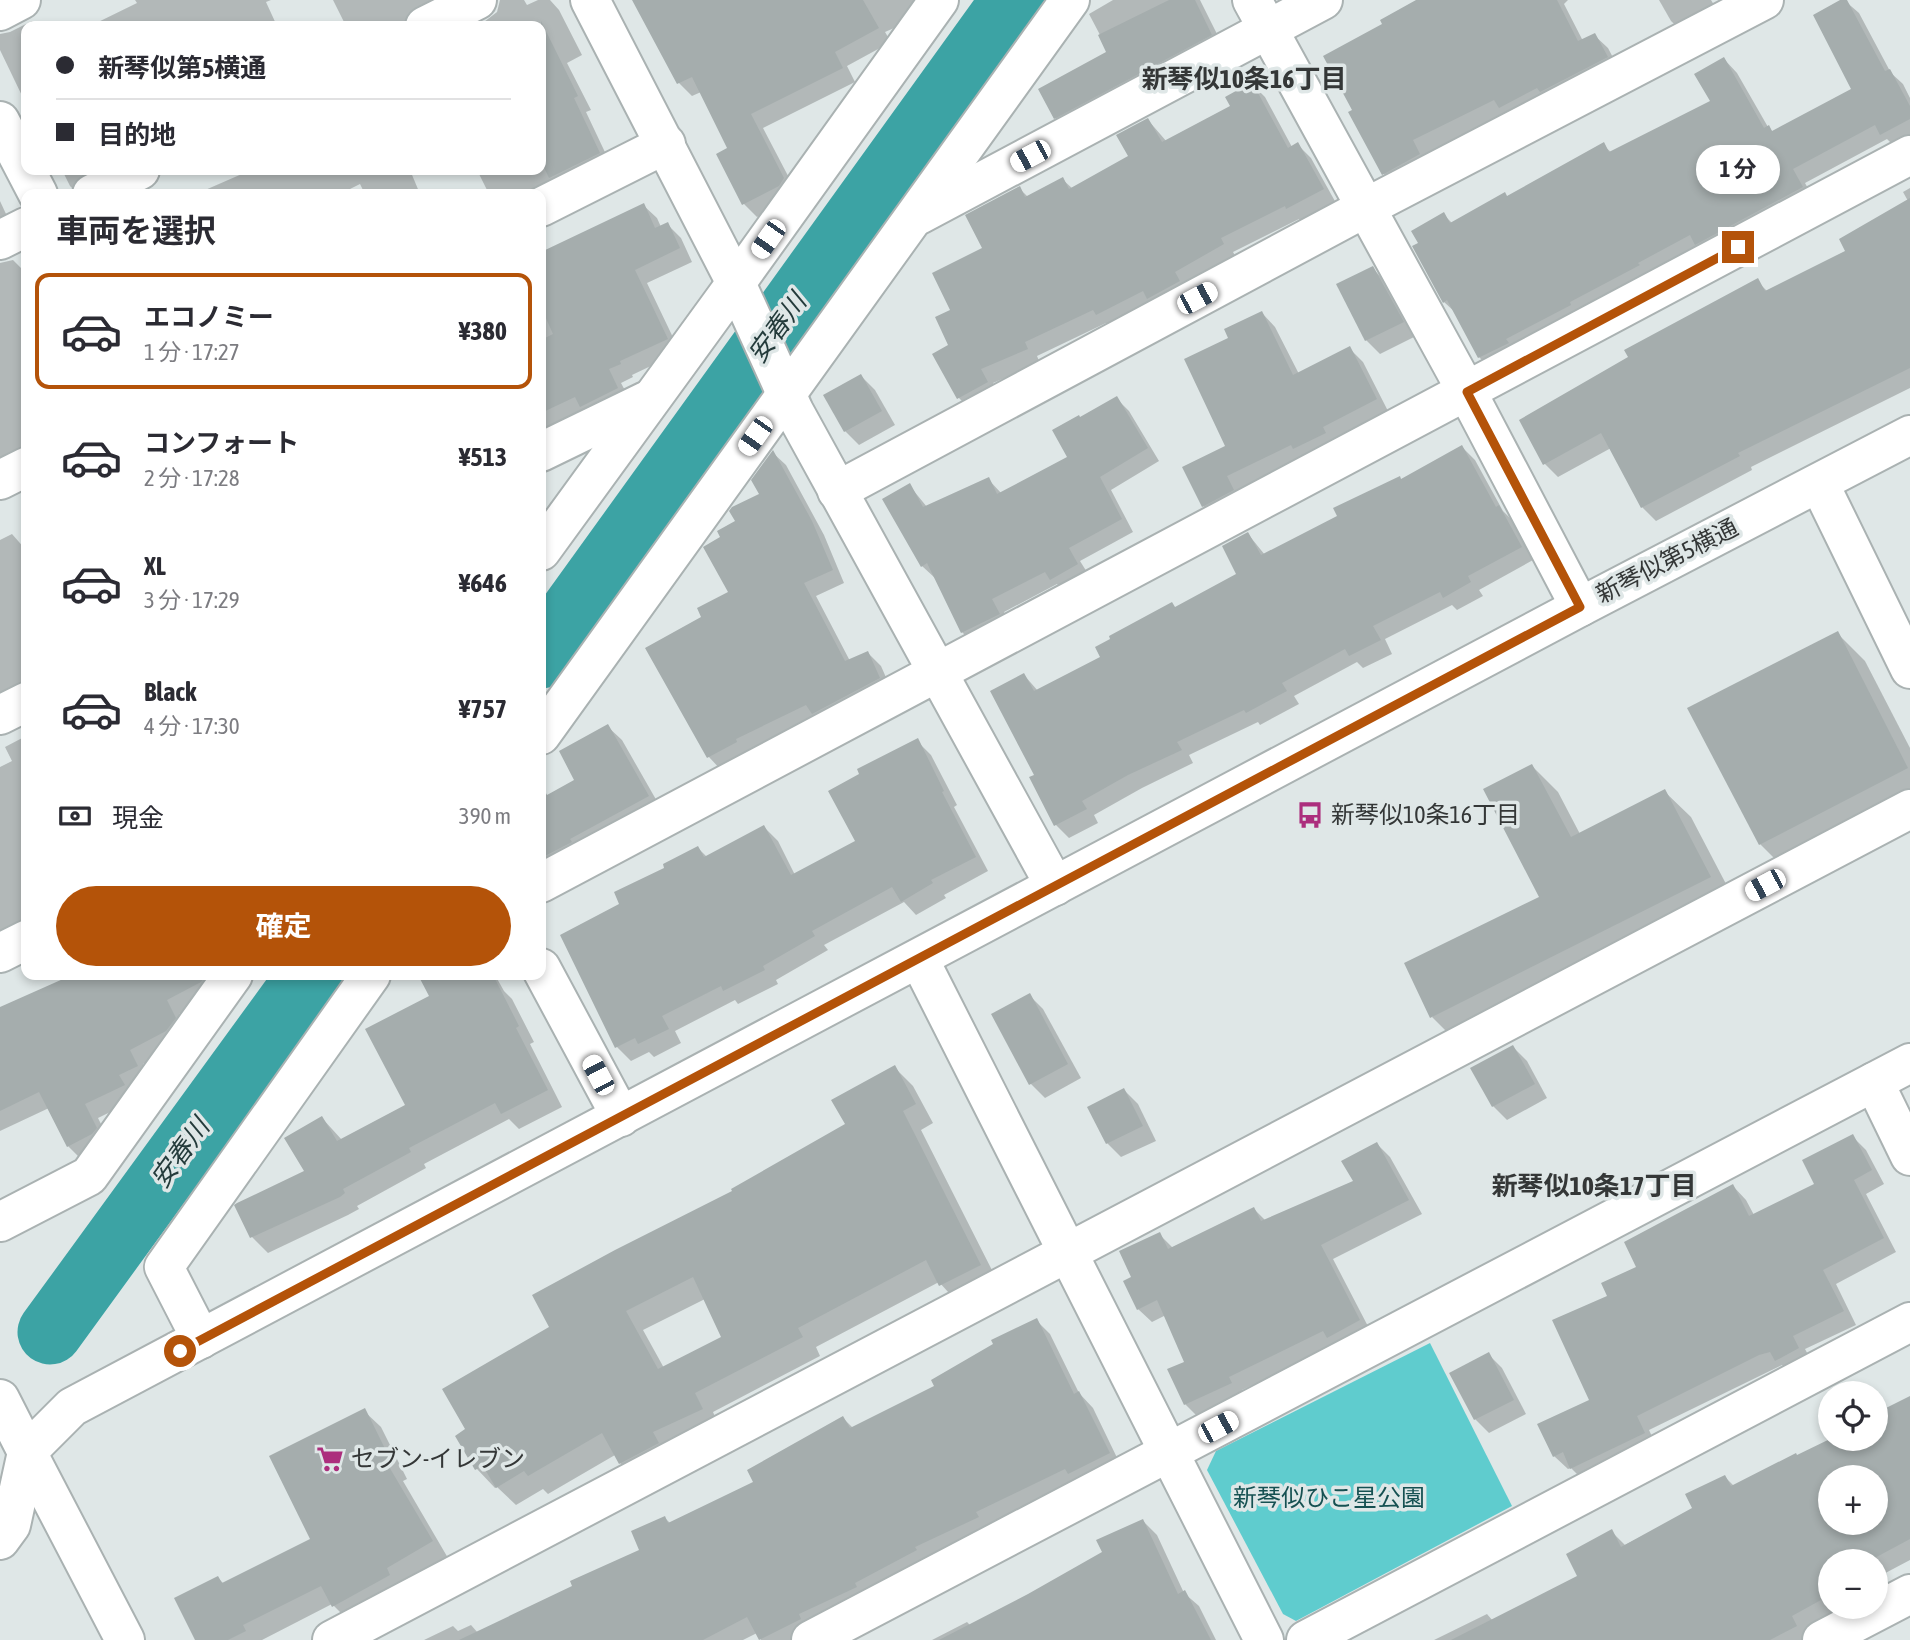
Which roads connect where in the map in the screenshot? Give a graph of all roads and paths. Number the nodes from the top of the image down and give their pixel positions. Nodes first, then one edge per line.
1 (21, 0) edge
2 (477, 0) edge
3 (590, 0) edge
4 (939, 0) edge
5 (1070, 0) edge
6 (1323, 0) edge
7 (1764, 0) edge
8 (0, 11) edge
9 (1260, 15) edge
10 (435, 21) edge
11 (0, 121) edge
12 (666, 144) junction
13 (1910, 155) edge
14 (21, 161) edge
15 (130, 175) edge
16 (102, 189) edge
17 (546, 204) edge
18 (1365, 208) junction
19 (911, 219) junction
20 (21, 230) edge
21 (0, 240) edge
22 (736, 283) junction
23 (781, 384) junction
24 (1467, 392) junction
25 (652, 399) junction
26 (1910, 435) edge
27 (546, 450) edge
28 (21, 470) edge
29 (0, 480) edge
30 (1819, 483) junction
31 (837, 491) junction
32 (546, 544) edge
33 (1580, 607) junction
34 (1910, 669) edge
35 (937, 672) junction
36 (21, 704) edge
37 (0, 715) edge
38 (546, 729) edge
39 (1910, 809) edge
40 (546, 880) edge
41 (1055, 886) junction
42 (21, 942) edge
43 (0, 953) edge
44 (919, 959) junction
45 (546, 977) edge
46 (229, 980) edge
47 (367, 980) edge
48 (1910, 1063) edge
49 (1874, 1082) junction
50 (621, 1117) junction
51 (1910, 1156) edge
52 (0, 1222) edge
53 (1068, 1252) junction
54 (1910, 1322) edge
55 (201, 1339) junction
56 (0, 1399) edge
57 (13, 1450) edge
58 (1169, 1453) junction
59 (0, 1540) edge
60 (1910, 1594) edge
61 (383, 1629) edge
62 (124, 1640) edge
63 (332, 1640) edge
64 (811, 1640) edge
65 (1264, 1640) edge
66 (1306, 1640) edge
67 (1822, 1640) edge

1 - 8 street
2 - 10 street
3 - 12 street
4 - 22 street
5 - 19 street
6 - 9 street
7 - 18 street
9 - 18 street
9 - 19 street
11 - 14 street
12 - 17 street
12 - 22 street
13 - 24 street
15 - 16 street
18 - 24 street
18 - 31 street
19 - 23 street
20 - 21 street
22 - 23 street
22 - 25 street
23 - 31 street
23 - 38 street
24 - 33 street
24 - 35 street
25 - 27 street
25 - 32 street
26 - 30 street, 新琴似第5横通
28 - 29 street
30 - 33 street, 新琴似第5横通
30 - 34 street
31 - 35 street
33 - 41 street, 新琴似第5横通
35 - 40 street
35 - 41 street
36 - 37 street
39 - 53 street
41 - 44 street, 新琴似第5横通
42 - 43 street
44 - 50 street, 新琴似第5横通
44 - 53 street
45 - 50 street
46 - 52 street
47 - 55 street
48 - 49 street
49 - 51 street
49 - 58 street
50 - 55 street, 新琴似第5横通
53 - 58 street
53 - 61 street
54 - 66 street
55 - 57 street, 新琴似第5横通
56 - 57 street
57 - 59 street
57 - 62 street
58 - 64 street
58 - 65 street
60 - 67 street
61 - 63 street

